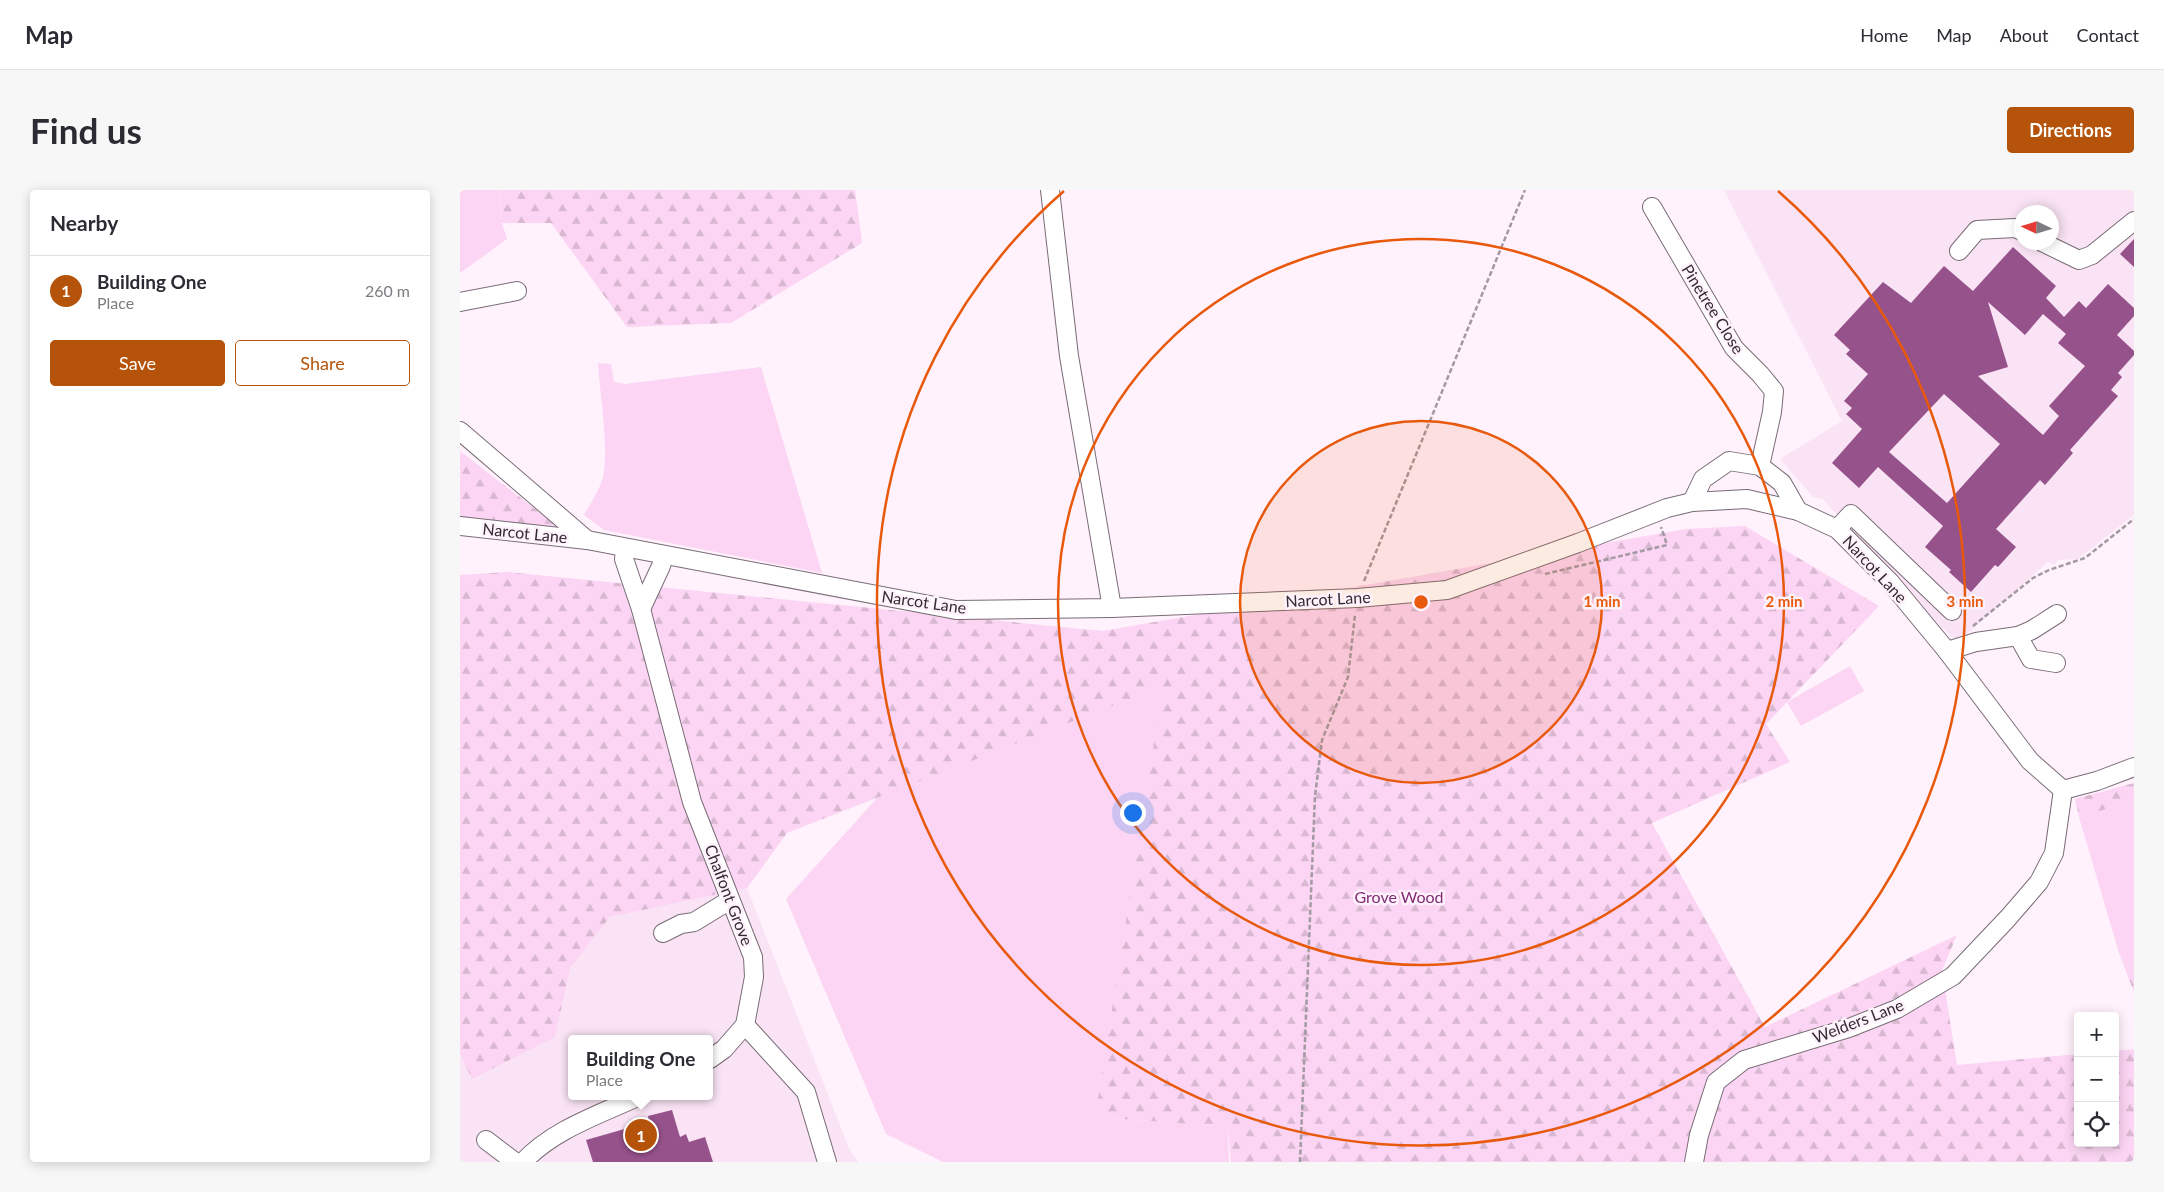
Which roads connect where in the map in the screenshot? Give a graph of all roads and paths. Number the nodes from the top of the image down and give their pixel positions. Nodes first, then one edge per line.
1 (1050, 190) edge
2 (1525, 190) edge
3 (1652, 207) dead end
4 (2134, 221) edge
5 (2014, 228) edge
6 (2058, 250) edge
7 (1959, 251) dead end
8 (517, 291) dead end
9 (460, 302) edge
10 (460, 431) edge
11 (1760, 466) junction
12 (1692, 502) junction
13 (1798, 511) junction
14 (1656, 512) junction
15 (2134, 519) edge
16 (460, 526) edge
17 (1837, 529) junction
18 (587, 540) junction
19 (624, 548) junction
20 (664, 556) junction
21 (1539, 575) dead end
22 (1356, 605) junction
23 (1112, 608) junction
24 (641, 609) junction
25 (1952, 611) dead end
26 (2057, 614) dead end
27 (1966, 632) dead end
28 (2018, 636) junction
29 (1947, 651) junction
30 (2056, 663) dead end
31 (2134, 767) edge
32 (2063, 790) junction
33 (730, 900) junction
34 (664, 933) dead end
35 (745, 1025) junction
36 (713, 1057) edge
37 (630, 1100) edge
38 (486, 1140) dead end
39 (515, 1162) edge
40 (523, 1162) edge
41 (827, 1162) edge
42 (1300, 1162) edge
43 (1694, 1162) edge

1 - 23 street
2 - 22 path
3 - 11 street, Pinetree Close
4 - 6 street
5 - 7 street
8 - 9 street
10 - 18 street
11 - 12 street
11 - 13 street
12 - 13 street, Narcot Lane
12 - 14 street, Narcot Lane
13 - 17 street, Narcot Lane
14 - 21 path
14 - 22 street, Narcot Lane
15 - 27 path
16 - 18 street, Narcot Lane
17 - 25 street
17 - 29 street, Narcot Lane
18 - 19 street, Narcot Lane
19 - 20 street, Narcot Lane
19 - 24 street, Chalfont Grove
20 - 23 street, Narcot Lane
20 - 24 street
22 - 23 street, Narcot Lane
22 - 42 path
24 - 33 street, Chalfont Grove
26 - 28 street
28 - 29 street
28 - 30 street
29 - 32 street, Narcot Lane
31 - 32 street
32 - 43 street, Welders Lane
33 - 34 street
33 - 35 street, Chalfont Grove
35 - 36 street
35 - 41 street
37 - 40 street
38 - 39 street

